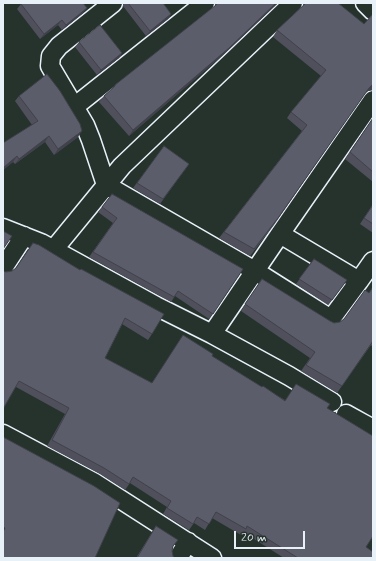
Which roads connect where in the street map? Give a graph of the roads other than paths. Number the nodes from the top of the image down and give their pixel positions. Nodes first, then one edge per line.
1 (113, 3) edge
2 (205, 3) edge
3 (293, 3) edge
4 (364, 3) edge
5 (373, 11) edge
6 (373, 100) edge
7 (74, 108) junction
8 (106, 186) junction
9 (3, 228) edge
10 (280, 234) junction
11 (24, 236) junction
12 (54, 250) junction
13 (373, 262) edge
14 (3, 268) edge
15 (255, 271) junction
16 (359, 281) junction
17 (212, 334) junction
18 (332, 402) dead end
19 (346, 414) dead end
20 (373, 429) edge
21 (3, 434) edge
22 (188, 542) junction
23 (178, 558) edge
24 (212, 558) edge

1 - 7 street
2 - 7 street
3 - 8 street
4 - 5 street
6 - 10 street
7 - 8 street
8 - 12 street
8 - 15 street
9 - 11 street
10 - 15 street
10 - 16 street
11 - 12 street
11 - 14 street
12 - 17 street
13 - 16 street
15 - 16 street
15 - 17 street
17 - 18 street
19 - 20 street
21 - 22 street
22 - 23 street
22 - 24 street

